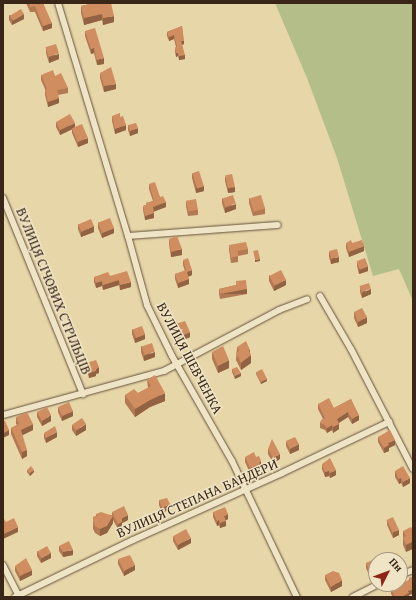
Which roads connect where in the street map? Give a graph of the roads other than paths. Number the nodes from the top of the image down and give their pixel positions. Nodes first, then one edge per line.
1 (58, 3) edge
2 (3, 198) edge
3 (278, 225) dead end
4 (128, 236) junction
5 (320, 296) dead end
6 (307, 299) dead end
7 (176, 364) junction
8 (83, 394) junction
9 (3, 415) edge
10 (389, 422) junction
11 (413, 468) edge
12 (244, 490) junction
13 (3, 565) edge
14 (368, 590) edge
15 (17, 596) edge
16 (297, 597) edge
17 (353, 597) edge

1 - 4 street, ВУЛИЦЯ ШЕВЧЕНКА
2 - 8 street, ВУЛИЦЯ СІЧОВИХ СТРІЛЬЦІВ
3 - 4 street
4 - 7 street, ВУЛИЦЯ ШЕВЧЕНКА
5 - 10 street
6 - 7 street
7 - 8 street
7 - 12 street, ВУЛИЦЯ ШЕВЧЕНКА
8 - 9 street
10 - 11 street
10 - 12 street, ВУЛИЦЯ СТЕПАНА БАНДЕРИ
12 - 15 street, ВУЛИЦЯ СТЕПАНА БАНДЕРИ
12 - 16 street, ВУЛИЦЯ ШЕВЧЕНКА
13 - 15 street
14 - 17 street

